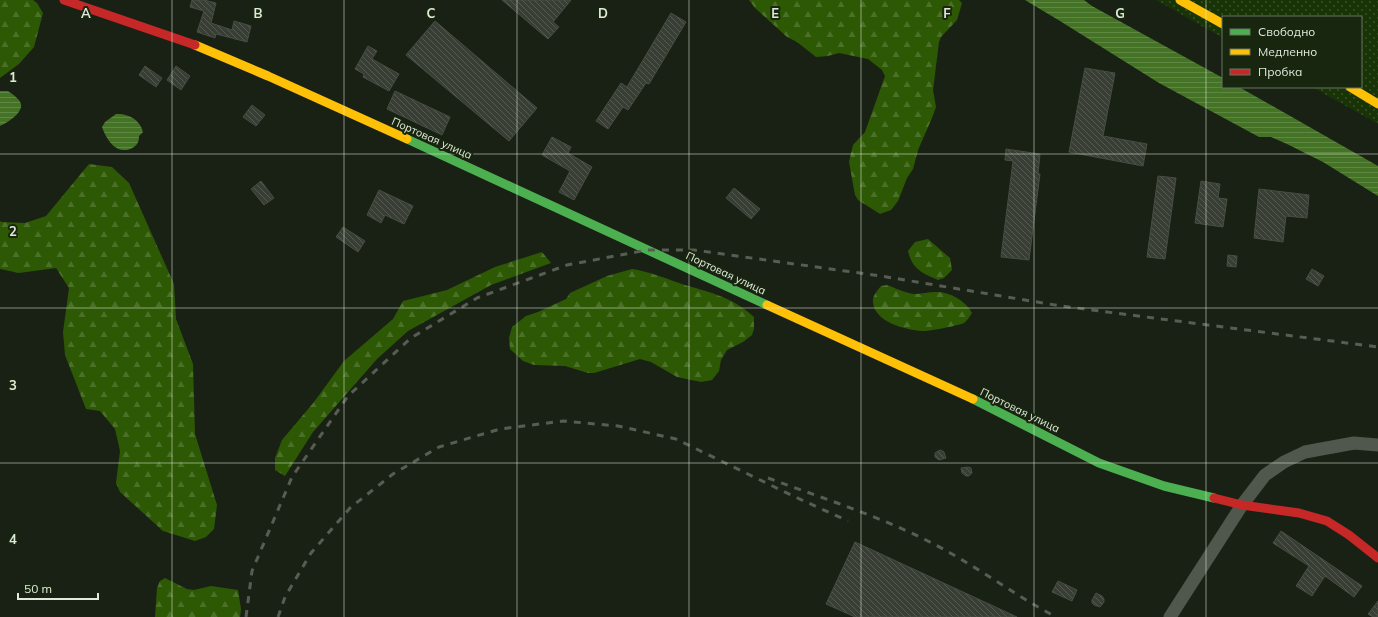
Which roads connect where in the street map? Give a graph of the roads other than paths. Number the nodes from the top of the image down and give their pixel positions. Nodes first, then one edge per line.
1 (64, 0) edge
2 (1180, 0) edge
3 (1222, 23) edge
4 (1352, 88) edge
5 (1378, 104) edge
6 (1378, 444) edge
7 (1242, 506) junction
8 (1378, 558) edge
9 (1170, 617) edge

1 - 7 street, Портовая улица
2 - 3 street
4 - 5 street
6 - 7 street
7 - 8 street, Портовая улица
7 - 9 street

